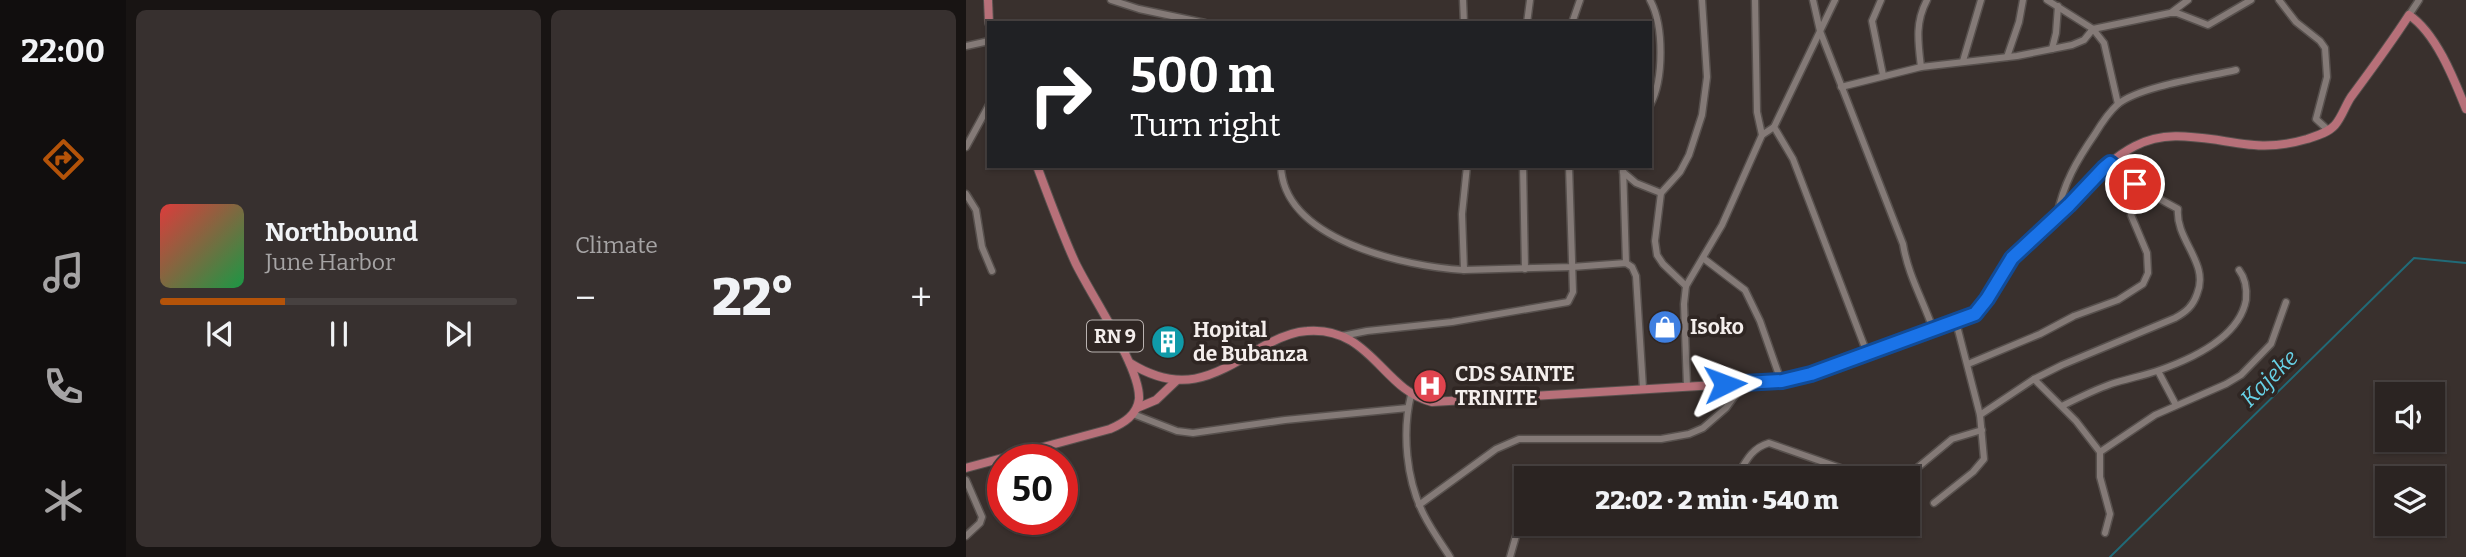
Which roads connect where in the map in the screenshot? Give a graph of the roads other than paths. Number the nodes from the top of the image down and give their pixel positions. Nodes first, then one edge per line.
1 (988, 0) edge
2 (1111, 0) edge
3 (1463, 0) edge
4 (1530, 0) edge
5 (1580, 0) edge
6 (1650, 0) edge
7 (1702, 0) edge
8 (1755, 0) edge
9 (1813, 0) edge
10 (1835, 0) edge
11 (1881, 0) edge
12 (1927, 0) edge
13 (1981, 0) edge
14 (2023, 0) edge
15 (2047, 0) edge
16 (2188, 0) edge
17 (2251, 0) edge
18 (2279, 0) edge
19 (2419, 0) edge
20 (2058, 6) junction
21 (2170, 13) junction
22 (2409, 15) junction
23 (989, 21) edge
24 (1196, 21) edge
25 (1464, 21) edge
26 (1527, 21) edge
27 (1573, 21) edge
28 (2093, 29) junction
29 (1820, 31) junction
30 (987, 41) edge
31 (966, 46) edge
32 (2052, 49) junction
33 (2007, 57) junction
34 (1963, 61) junction
35 (1921, 66) junction
36 (2236, 70) dead end
37 (1883, 75) junction
38 (1841, 87) junction
39 (1652, 100) edge
40 (2118, 104) junction
41 (987, 109) edge
42 (2466, 109) edge
43 (1774, 127) junction
44 (2328, 131) junction
45 (1762, 135) junction
46 (966, 147) edge
47 (2110, 163) junction
48 (1038, 168) edge
49 (1281, 168) edge
50 (1467, 168) edge
51 (1523, 168) edge
52 (1569, 168) edge
53 (1623, 169) edge
54 (2146, 191) junction
55 (1661, 193) junction
56 (966, 194) edge
57 (2057, 216) junction
58 (1703, 258) junction
59 (1626, 263) junction
60 (1572, 267) junction
61 (1525, 269) junction
62 (1464, 270) junction
63 (2239, 270) dead end
64 (992, 271) dead end
65 (1686, 286) junction
66 (2286, 302) dead end
67 (1956, 322) junction
68 (1933, 329) junction
69 (1340, 336) junction
70 (1867, 353) junction
71 (1130, 363) junction
72 (1968, 364) junction
73 (2158, 371) junction
74 (2034, 379) junction
75 (1176, 381) junction
76 (1782, 381) junction
77 (1744, 383) junction
78 (1687, 386) junction
79 (1643, 388) junction
80 (1411, 395) junction
81 (2176, 405) junction
82 (2062, 406) junction
83 (1408, 408) junction
84 (1135, 411) junction
85 (1980, 415) junction
86 (1982, 430) junction
87 (2100, 452) junction
88 (1744, 466) edge
89 (1835, 466) edge
90 (1919, 466) edge
91 (966, 468) edge
92 (966, 480) edge
93 (1934, 503) dead end
94 (1419, 505) junction
95 (2105, 533) dead end
96 (966, 536) edge
97 (1516, 536) edge
98 (1450, 557) edge
99 (1510, 557) edge

1 - 23 main road
2 - 24 street
3 - 25 street
4 - 26 street
5 - 27 street
6 - 39 street
7 - 55 street
8 - 45 street
9 - 29 street
10 - 29 street
11 - 37 street
12 - 35 street
13 - 34 street
14 - 33 street
15 - 20 street
16 - 21 street
17 - 21 street
18 - 44 street
19 - 22 street
20 - 28 street
20 - 32 street
21 - 28 street
22 - 42 main road
22 - 44 main road
28 - 32 street
28 - 40 street
29 - 38 street
29 - 43 street
30 - 31 street
32 - 33 street
33 - 34 street
34 - 35 street
35 - 37 street
36 - 40 street
37 - 38 street
38 - 68 street
40 - 57 street
41 - 46 street
43 - 45 street
43 - 70 street
44 - 47 main road
45 - 58 street
47 - 54 street
47 - 57 main road
48 - 71 main road, RN 9
49 - 62 street
50 - 62 street
51 - 61 street
52 - 60 street
53 - 55 street
53 - 59 street
54 - 72 street
54 - 74 street
55 - 65 street
56 - 64 street
57 - 67 main road
58 - 65 street
58 - 76 street
59 - 60 street
59 - 79 street
60 - 61 street
60 - 69 street
61 - 62 street
63 - 73 street
65 - 78 street
66 - 81 street
67 - 68 main road
67 - 72 street
68 - 70 main road
69 - 75 main road
69 - 80 main road
70 - 76 main road
71 - 75 main road
71 - 84 main road, RN 9
72 - 85 street
73 - 81 street
73 - 82 street
74 - 82 street
74 - 85 street
75 - 84 main road
76 - 77 main road
77 - 78 main road
77 - 94 street
78 - 79 main road
79 - 80 main road
80 - 83 street
81 - 87 street
82 - 87 street
83 - 84 street
83 - 94 street
84 - 91 main road
85 - 86 street
86 - 90 street
86 - 93 street
87 - 95 street
88 - 89 street
92 - 96 street
94 - 98 street
97 - 99 street

